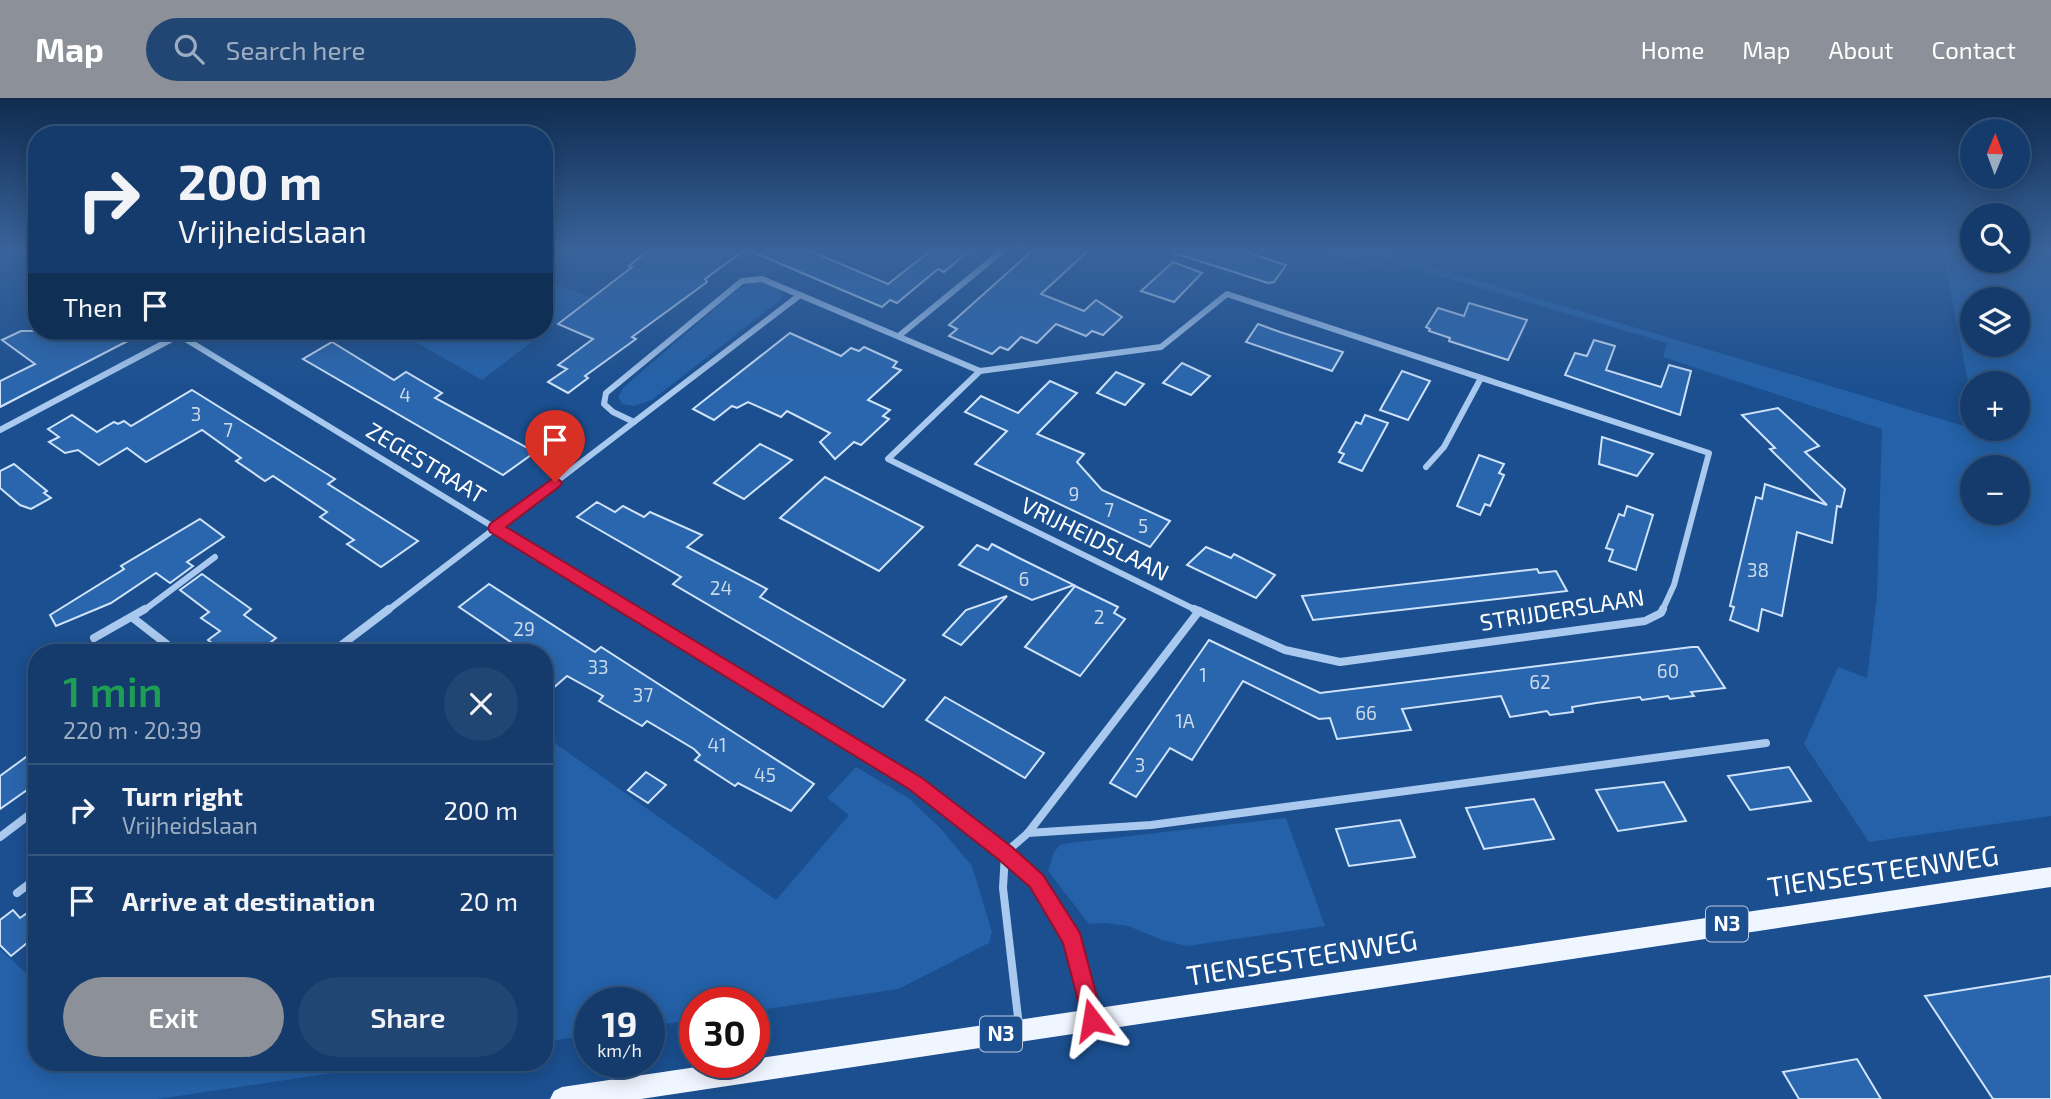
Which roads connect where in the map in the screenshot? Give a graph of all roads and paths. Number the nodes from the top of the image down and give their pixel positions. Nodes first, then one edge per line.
1 (725, 295) edge
2 (800, 295) joint
3 (949, 295) edge
4 (1226, 295) edge
5 (1229, 295) edge
6 (900, 335) junction
7 (170, 340) edge
8 (187, 340) edge
9 (980, 371) junction
10 (1481, 378) junction
11 (634, 422) junction
12 (0, 430) edge
13 (1426, 467) dead end
14 (495, 528) junction
15 (215, 557) dead end
16 (1199, 611) junction
17 (133, 618) junction
18 (94, 638) dead end
19 (166, 644) edge
20 (343, 644) edge
21 (1766, 743) dead end
22 (28, 816) edge
23 (1028, 833) junction
24 (0, 837) edge
25 (1005, 853) junction
26 (2051, 877) edge
27 (28, 885) edge
28 (17, 893) dead end
29 (1092, 1020) junction
30 (1020, 1031) junction
31 (562, 1099) edge

1 - 11 street
2 - 6 street
2 - 11 street
3 - 6 street
4 - 9 street, STRIJDERSLAAN
5 - 10 street, STRIJDERSLAAN
6 - 9 street
7 - 12 street
8 - 14 street, ZEGESTRAAT
9 - 16 street, VRIJHEIDSLAAN
10 - 13 street
10 - 16 street, STRIJDERSLAAN
11 - 14 street
14 - 20 street
14 - 25 street, ZEGESTRAAT
15 - 17 street
16 - 23 street
17 - 18 street
17 - 19 street
21 - 23 street
22 - 24 street
23 - 25 street
25 - 29 street, ZEGESTRAAT
25 - 30 street
26 - 29 main road, TIENSESTEENWEG / N3
27 - 28 street
29 - 30 main road, TIENSESTEENWEG / N3
30 - 31 main road, TIENSESTEENWEG / N3

